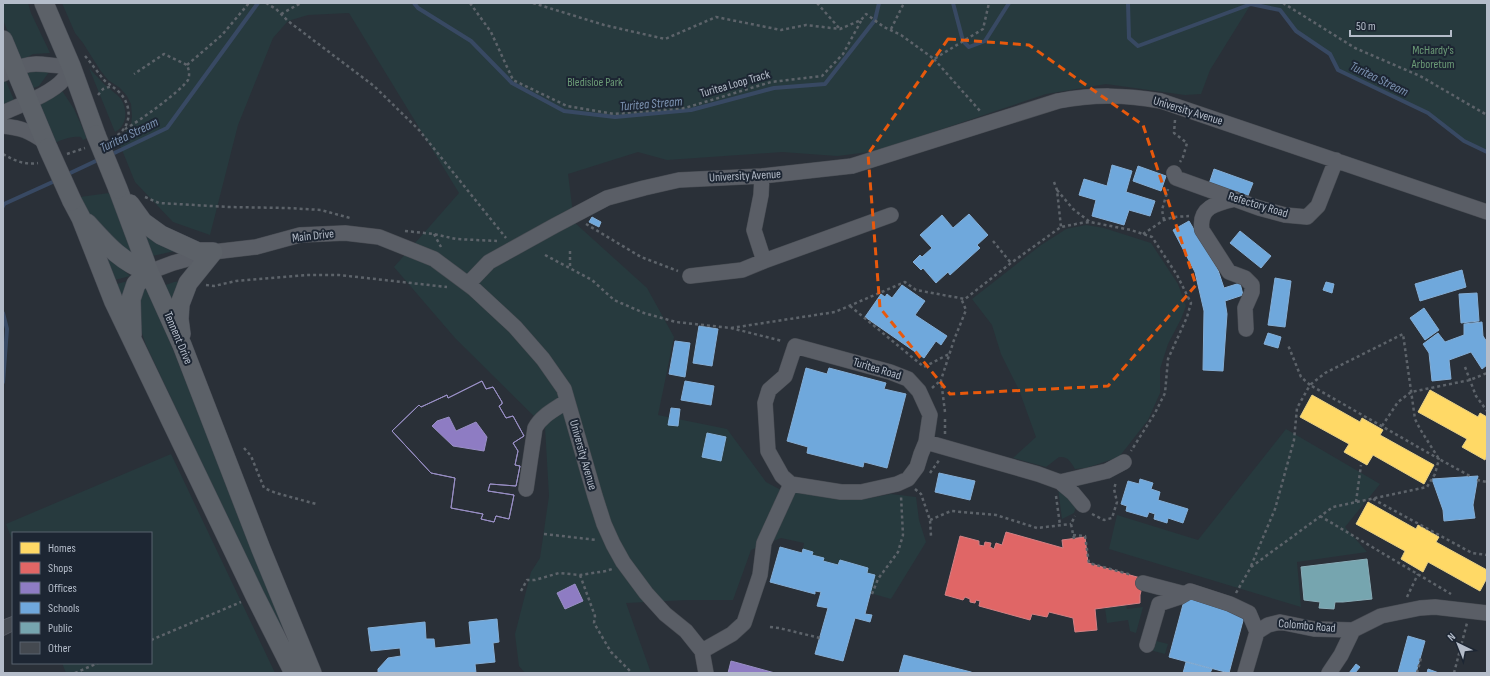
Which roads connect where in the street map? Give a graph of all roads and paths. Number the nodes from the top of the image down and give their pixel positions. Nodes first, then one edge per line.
1 (44, 3) edge
2 (249, 3) edge
3 (266, 3) edge
4 (301, 3) edge
5 (470, 3) edge
6 (533, 3) edge
7 (817, 3) edge
8 (904, 3) edge
9 (989, 3) edge
10 (1283, 3) edge
11 (281, 14) junction
12 (861, 20) junction
13 (840, 29) junction
14 (891, 29) junction
15 (3, 40) edge
16 (76, 59) junction
17 (934, 59) junction
18 (187, 65) junction
19 (9, 71) edge
20 (134, 74) dead end
21 (112, 86) junction
22 (97, 97) dead end
23 (28, 102) junction
24 (1176, 105) junction
25 (3, 113) edge
26 (1487, 115) edge
27 (982, 116) dead end
28 (3, 126) edge
29 (125, 129) junction
30 (116, 136) dead end
31 (93, 140) junction
32 (49, 152) junction
33 (3, 154) edge
34 (1183, 157) dead end
35 (1336, 160) junction
36 (1174, 173) dead end
37 (762, 176) junction
38 (1054, 182) dead end
39 (118, 189) junction
40 (1056, 190) junction
41 (138, 194) dead end
42 (1235, 200) junction
43 (1487, 212) edge
44 (891, 215) dead end
45 (1196, 215) dead end
46 (81, 218) junction
47 (354, 219) dead end
48 (1090, 222) junction
49 (586, 224) dead end
50 (1061, 227) junction
51 (399, 230) dead end
52 (1142, 234) junction
53 (993, 242) dead end
54 (570, 251) dead end
55 (213, 252) junction
56 (545, 255) dead end
57 (764, 261) junction
58 (1011, 263) junction
59 (570, 269) junction
60 (149, 272) junction
61 (690, 276) joint
62 (468, 284) junction
63 (214, 286) dead end
64 (454, 289) dead end
65 (961, 298) junction
66 (850, 306) junction
67 (732, 328) junction
68 (1246, 329) dead end
69 (132, 340) junction
70 (182, 345) junction
71 (1288, 345) dead end
72 (795, 346) junction
73 (949, 354) junction
74 (1465, 367) dead end
75 (1487, 373) edge
76 (941, 380) dead end
77 (1470, 380) junction
78 (1310, 385) junction
79 (1411, 392) junction
80 (568, 401) junction
81 (1487, 411) edge
82 (1382, 426) junction
83 (926, 442) junction
84 (244, 448) dead end
85 (1439, 459) junction
86 (1124, 462) junction
87 (1361, 464) dead end
88 (1470, 476) dead end
89 (1477, 480) dead end
90 (902, 481) junction
91 (1057, 481) junction
92 (1487, 482) edge
93 (791, 484) junction
94 (526, 489) dead end
95 (1373, 498) junction
96 (1356, 502) junction
97 (316, 504) dead end
98 (1082, 505) joint
99 (1320, 516) junction
100 (930, 520) junction
101 (1060, 526) junction
102 (544, 534) dead end
103 (1073, 535) junction
104 (931, 536) dead end
105 (1074, 538) dead end
106 (599, 540) dead end
107 (1487, 555) edge
108 (616, 567) dead end
109 (1251, 567) junction
110 (1418, 574) junction
111 (580, 575) junction
112 (1141, 580) joint
113 (521, 591) dead end
114 (872, 594) dead end
115 (1185, 594) junction
116 (254, 596) junction
117 (1454, 596) dead end
118 (1230, 604) junction
119 (1471, 610) junction
120 (1400, 611) junction
121 (1487, 613) edge
122 (770, 627) dead end
123 (1353, 630) junction
124 (1257, 632) junction
125 (820, 638) dead end
126 (152, 640) edge
127 (1147, 644) dead end
128 (702, 651) junction
129 (1421, 658) dead end
130 (96, 664) edge
131 (74, 673) edge
132 (294, 673) edge
133 (312, 673) edge
134 (632, 673) edge
135 (706, 673) edge
136 (1245, 673) edge
137 (1329, 673) edge
138 (1417, 673) edge
139 (1454, 673) edge

1 - 16 main road, Tennent Drive
2 - 18 path
3 - 11 path
4 - 11 path
5 - 12 path, Turitea Loop Track
6 - 13 path, Turitea Loop Track
7 - 13 path
8 - 14 path
9 - 17 path
10 - 26 path
11 - 51 path
12 - 13 path, Turitea Loop Track
12 - 14 path, Turitea Loop Track
14 - 17 path
15 - 19 main road
16 - 19 street
16 - 21 path
16 - 23 street
16 - 31 main road, Tennent Drive
17 - 27 path
18 - 20 path
18 - 29 path
19 - 23 main road
21 - 22 path
21 - 29 path
23 - 25 street
23 - 32 main road
24 - 34 path
24 - 35 street, University Avenue
24 - 37 street, University Avenue
28 - 32 street
29 - 30 path
31 - 32 path
31 - 39 main road, Tennent Drive, bridge
32 - 33 path
32 - 46 main road, bridge
35 - 42 street, Refectory Road
35 - 43 street, University Avenue
36 - 42 street, Refectory Road
37 - 57 street
37 - 62 street, University Avenue
38 - 40 path
39 - 55 main road
39 - 60 main road, Tennent Drive
40 - 48 path
40 - 50 path
41 - 47 path
42 - 68 street
44 - 57 street
45 - 52 path
46 - 60 main road
46 - 69 main road
48 - 50 path
48 - 52 path
49 - 61 path
50 - 58 path
52 - 86 path
53 - 58 path
54 - 59 path
55 - 60 street, Main Drive
55 - 62 street, Main Drive
55 - 70 main road
56 - 59 path
57 - 61 street
58 - 65 path
59 - 67 path
60 - 69 main road
60 - 70 main road, Tennent Drive
62 - 80 street, University Avenue
63 - 64 path
65 - 66 path
65 - 73 path
66 - 67 path
66 - 73 path
67 - 72 path
69 - 116 main road
70 - 133 main road, Tennent Drive
71 - 78 path
72 - 83 street, Turitea Road
72 - 93 street
73 - 76 path
74 - 77 path
75 - 77 path
77 - 79 path
77 - 81 path
78 - 79 path
78 - 82 path
78 - 109 path
79 - 82 path
79 - 85 path
80 - 94 street
80 - 128 street, University Avenue
82 - 85 path
83 - 90 street, Turitea Road
83 - 91 street
84 - 97 path
85 - 88 path
85 - 95 path
86 - 91 street
86 - 98 path
87 - 96 path
89 - 92 path
90 - 93 street
90 - 100 path
90 - 114 path
91 - 98 street
91 - 101 path
93 - 128 street
95 - 96 path
95 - 107 path
96 - 99 path
99 - 109 path
99 - 110 path
100 - 101 path
100 - 104 path
101 - 103 path
102 - 106 path
103 - 105 path
103 - 112 path
108 - 111 path
109 - 118 path
110 - 117 path
110 - 120 path
111 - 113 path
111 - 134 path
112 - 115 street
115 - 118 street
115 - 127 street
116 - 126 path
116 - 132 main road
118 - 124 street
119 - 120 street, Colombo Road
119 - 121 street, Colombo Road
119 - 139 path
120 - 123 street, Colombo Road
122 - 125 path
123 - 124 street, Colombo Road
123 - 137 street, Colombo Road
124 - 136 street
128 - 135 street, University Avenue
129 - 138 path
130 - 131 path

